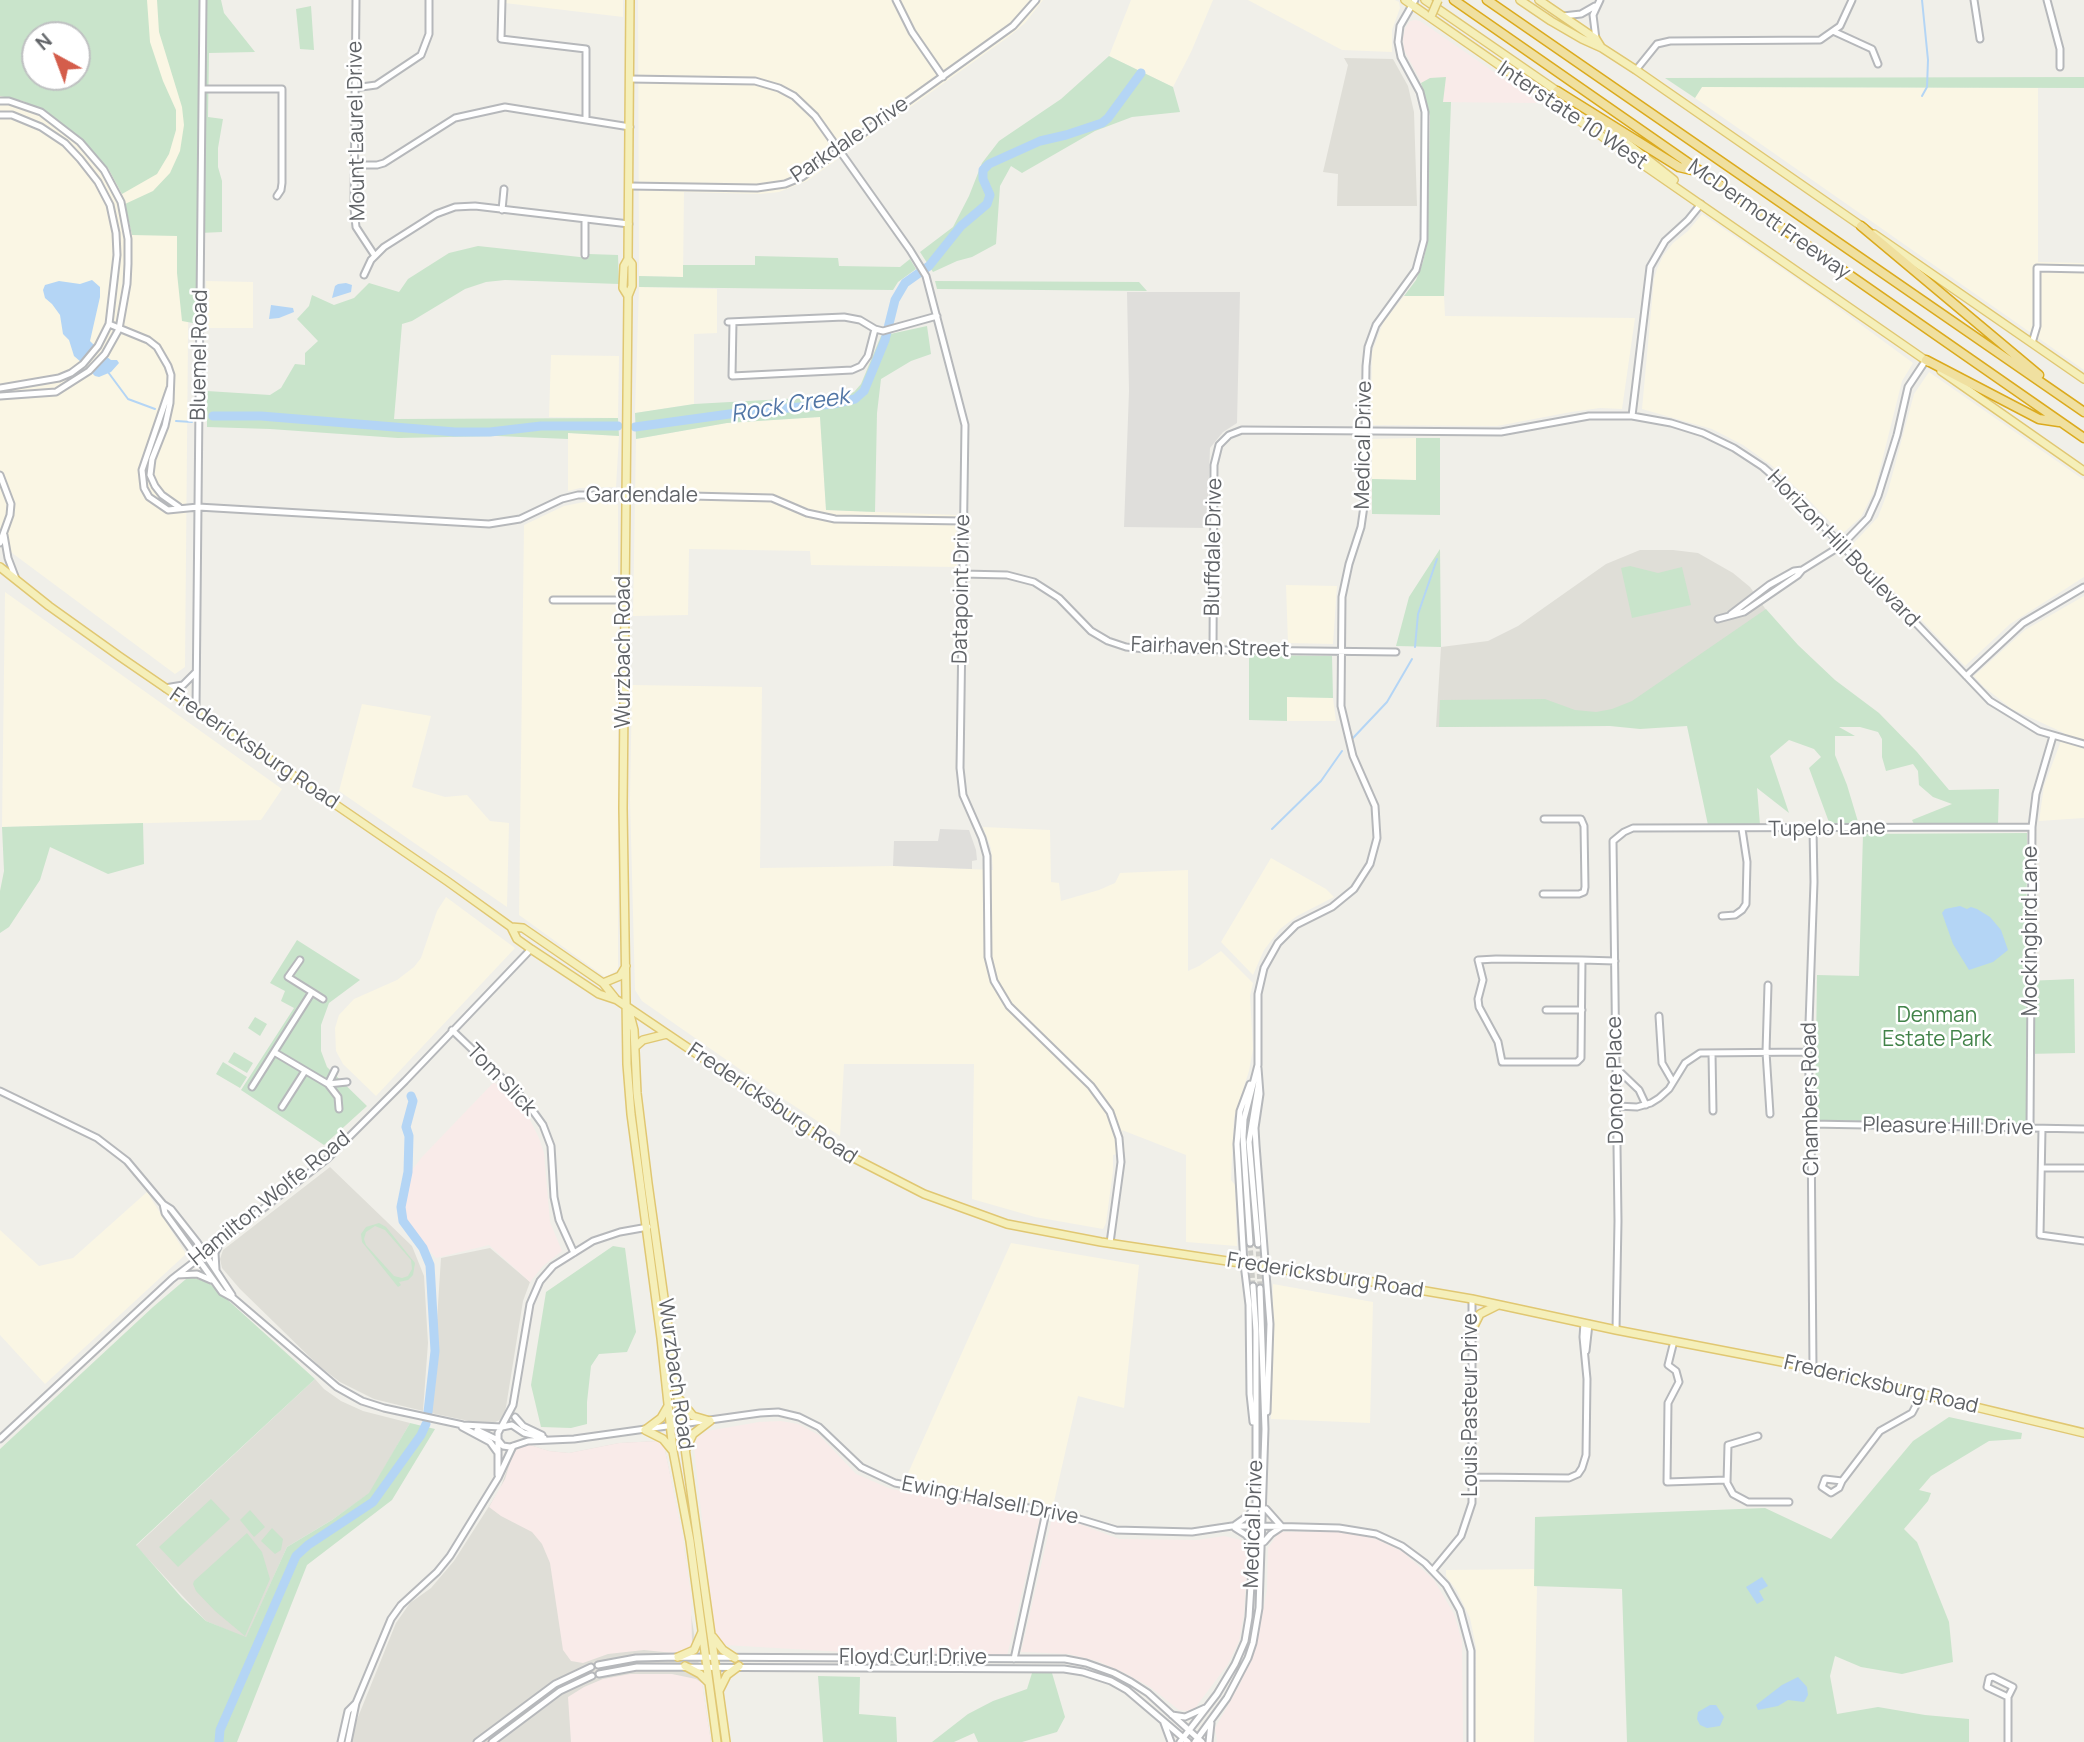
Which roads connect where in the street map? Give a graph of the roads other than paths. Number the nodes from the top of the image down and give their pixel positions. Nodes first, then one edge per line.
1 (203, 0) edge
2 (356, 0) edge
3 (429, 0) edge
4 (502, 0) edge
5 (630, 0) edge
6 (896, 0) edge
7 (1036, 0) edge
8 (1425, 0) edge
9 (1438, 0) edge
10 (1454, 0) edge
11 (1488, 0) edge
12 (1520, 0) edge
13 (1539, 0) edge
14 (1600, 0) edge
15 (1852, 0) edge
16 (1973, 0) edge
17 (2047, 0) edge
18 (1410, 2) edge
19 (1595, 6) junction
20 (1563, 16) junction
21 (1436, 22) junction
22 (1835, 32) junction
23 (1596, 39) junction
24 (1980, 39) dead end
25 (1602, 48) junction
26 (1878, 64) dead end
27 (2060, 67) dead end
28 (1636, 70) junction
29 (943, 77) junction
30 (630, 79) junction
31 (354, 88) junction
32 (203, 89) junction
33 (1556, 91) junction
34 (0, 101) edge
35 (0, 115) edge
36 (586, 120) junction
37 (629, 127) junction
38 (839, 150) junction
39 (354, 165) junction
40 (1700, 172) junction
41 (629, 186) junction
42 (504, 189) dead end
43 (277, 196) dead end
44 (1701, 204) junction
45 (502, 209) junction
46 (585, 219) junction
47 (629, 224) junction
48 (1861, 226) junction
49 (375, 256) junction
50 (584, 256) dead end
51 (2084, 269) edge
52 (364, 275) dead end
53 (937, 316) junction
54 (109, 324) junction
55 (119, 329) junction
56 (875, 329) junction
57 (2032, 343) junction
58 (1926, 360) junction
59 (2084, 379) edge
60 (0, 388) edge
61 (170, 388) junction
62 (0, 396) edge
63 (2083, 411) edge
64 (1632, 415) junction
65 (2060, 422) junction
66 (1365, 431) junction
67 (2084, 438) edge
68 (1219, 445) joint
69 (2084, 471) edge
70 (0, 475) edge
71 (625, 494) junction
72 (179, 507) junction
73 (198, 507) junction
74 (963, 521) junction
75 (4, 533) junction
76 (0, 543) edge
77 (1842, 545) junction
78 (0, 567) edge
79 (1801, 570) junction
80 (962, 574) junction
81 (16, 579) junction
82 (2084, 587) edge
83 (1754, 596) junction
84 (553, 600) dead end
85 (624, 600) junction
86 (1758, 603) junction
87 (1730, 616) junction
88 (1718, 619) dead end
89 (1213, 650) junction
90 (1340, 651) junction
91 (1396, 652) dead end
92 (196, 670) junction
93 (1965, 676) junction
94 (165, 688) junction
95 (196, 709) junction
96 (2053, 736) junction
97 (2084, 744) edge
98 (1544, 819) dead end
99 (2032, 827) junction
100 (1742, 829) junction
101 (1813, 829) junction
102 (1622, 833) joint
103 (1543, 894) dead end
104 (1722, 916) dead end
105 (511, 927) junction
106 (548, 945) junction
107 (531, 949) junction
108 (300, 960) dead end
109 (1582, 960) junction
110 (1615, 961) junction
111 (626, 965) junction
112 (603, 983) junction
113 (1768, 985) dead end
114 (312, 992) junction
115 (323, 999) dead end
116 (617, 1000) junction
117 (627, 1007) junction
118 (1546, 1010) dead end
119 (1582, 1010) junction
120 (1659, 1016) dead end
121 (452, 1030) junction
122 (667, 1034) junction
123 (635, 1048) junction
124 (274, 1052) junction
125 (1766, 1052) junction
126 (1808, 1052) junction
127 (1712, 1053) junction
128 (1258, 1065) junction
129 (1615, 1067) junction
130 (335, 1070) dead end
131 (304, 1071) junction
132 (1259, 1081) junction
133 (347, 1082) dead end
134 (1673, 1082) junction
135 (328, 1084) junction
136 (252, 1087) dead end
137 (0, 1091) edge
138 (1646, 1105) junction
139 (1616, 1106) junction
140 (282, 1107) dead end
141 (339, 1109) dead end
142 (1713, 1111) dead end
143 (1770, 1114) dead end
144 (1811, 1124) junction
145 (2030, 1128) junction
146 (2042, 1129) junction
147 (2084, 1129) edge
148 (2042, 1168) junction
149 (2084, 1168) edge
150 (163, 1204) junction
151 (651, 1226) junction
152 (223, 1238) junction
153 (2084, 1241) edge
154 (1110, 1243) junction
155 (1250, 1243) tunnel mouth
156 (1258, 1244) tunnel mouth
157 (574, 1252) junction
158 (203, 1253) junction
159 (197, 1258) junction
160 (1246, 1264) junction
161 (1265, 1267) junction
162 (216, 1273) junction
163 (177, 1275) junction
164 (212, 1280) junction
165 (233, 1298) junction
166 (1472, 1299) junction
167 (1499, 1304) junction
168 (1587, 1324) junction
169 (1473, 1328) junction
170 (1616, 1330) junction
171 (1674, 1341) junction
172 (1813, 1368) junction
173 (1922, 1394) junction
174 (678, 1397) junction
175 (669, 1401) junction
176 (513, 1405) junction
177 (515, 1416) junction
178 (710, 1421) junction
179 (450, 1423) junction
180 (459, 1426) junction
181 (682, 1426) junction
182 (502, 1427) junction
183 (671, 1427) junction
184 (517, 1429) junction
185 (1265, 1429) junction
186 (645, 1430) junction
187 (2084, 1433) edge
188 (1256, 1434) junction
189 (1758, 1436) dead end
190 (548, 1438) junction
191 (0, 1439) edge
192 (498, 1441) junction
193 (558, 1441) junction
194 (514, 1445) junction
195 (686, 1449) junction
196 (673, 1451) junction
197 (499, 1455) junction
198 (1472, 1477) junction
199 (498, 1478) junction
200 (1726, 1479) junction
201 (1842, 1481) dead end
202 (1789, 1502) dead end
203 (1256, 1505) junction
204 (1264, 1505) junction
205 (1046, 1511) junction
206 (1232, 1526) junction
207 (1255, 1526) junction
208 (1263, 1526) junction
209 (1282, 1527) junction
210 (1254, 1544) junction
211 (1263, 1544) junction
212 (1433, 1570) junction
213 (707, 1632) junction
214 (678, 1657) junction
215 (735, 1658) junction
216 (1014, 1658) junction
217 (1078, 1661) junction
218 (711, 1662) junction
219 (598, 1665) dead end
220 (740, 1666) junction
221 (591, 1667) dead end
222 (685, 1667) junction
223 (1012, 1667) junction
224 (1076, 1670) junction
225 (570, 1675) junction
226 (573, 1683) junction
227 (710, 1686) junction
228 (719, 1692) junction
229 (2008, 1697) junction
230 (356, 1703) junction
231 (1207, 1707) junction
232 (1168, 1713) junction
233 (1163, 1720) junction
234 (1212, 1720) junction
235 (1189, 1731) junction
236 (489, 1740) edge
237 (1184, 1741) edge
238 (1198, 1741) edge
239 (341, 1742) edge
240 (348, 1742) edge
241 (477, 1742) edge
242 (717, 1742) edge
243 (726, 1742) edge
244 (1171, 1742) edge
245 (1209, 1742) edge
246 (1471, 1742) edge
247 (2008, 1742) edge

1 - 32 street, Bluemel Road
2 - 31 street, Mount Laurel Drive
3 - 31 street
4 - 36 street
5 - 30 main road, Wurzbach Road
6 - 29 street
7 - 29 street, Parkdale Drive
8 - 33 main road
9 - 21 main road, bridge
10 - 40 highway, McDermott Freeway
11 - 63 highway, McDermott Freeway
12 - 25 main road
13 - 20 main road
14 - 19 street
15 - 22 street
16 - 24 street
17 - 27 street
18 - 21 main road, Interstate 10 West
18 - 66 street, Medical Drive
19 - 20 street
19 - 23 street
20 - 23 main road
21 - 44 main road, Interstate 10 West
22 - 26 street
22 - 28 street
23 - 25 main road
25 - 28 main road
28 - 48 main road
29 - 38 street, Parkdale Drive
30 - 37 main road, Wurzbach Road
30 - 38 street, Datapoint Drive
31 - 39 street, Mount Laurel Drive
32 - 43 street
32 - 73 street, Bluemel Road
33 - 40 highway
33 - 44 main road
34 - 55 street
35 - 54 street
36 - 37 street
36 - 39 street
37 - 41 main road, Wurzbach Road
38 - 41 street, Parkdale Drive
38 - 53 street, Datapoint Drive
39 - 49 street, Mount Laurel Drive
40 - 65 highway, McDermott Freeway
41 - 47 main road, Wurzbach Road
42 - 45 street
44 - 58 main road, Interstate 10 West
44 - 64 street
45 - 46 street
45 - 49 street
46 - 47 street
46 - 50 street
47 - 71 main road, Wurzbach Road
48 - 57 main road
48 - 63 highway
49 - 52 street
51 - 57 street
53 - 56 street
53 - 74 street, Datapoint Drive
54 - 55 street
54 - 60 street
55 - 61 street
55 - 62 street
56 - 56 street
57 - 59 main road
58 - 65 highway
58 - 69 main road, Interstate 10 West
58 - 77 street
61 - 72 street
61 - 72 street, Gardendale
64 - 66 street, Horizon Hill Boulevard
64 - 77 street, Horizon Hill Boulevard
65 - 67 highway, McDermott Freeway
66 - 68 street, Horizon Hill Boulevard
66 - 90 street, Medical Drive
68 - 89 street, Bluffdale Drive
70 - 75 street
71 - 73 street, Gardendale
71 - 74 street, Gardendale
71 - 85 main road, Wurzbach Road
72 - 73 street, Gardendale
73 - 92 street, Bluemel Road
74 - 80 street, Datapoint Drive
75 - 76 street
75 - 81 street
77 - 79 street
77 - 93 street, Horizon Hill Boulevard
78 - 81 main road, Fredericksburg Road
79 - 83 street
79 - 86 street
80 - 89 street, Fairhaven Street
80 - 154 street, Datapoint Drive
81 - 94 main road, Fredericksburg Road
82 - 93 street
83 - 86 street
83 - 87 street
84 - 85 street
85 - 111 main road, Wurzbach Road
86 - 87 street
87 - 88 street
89 - 90 street, Fairhaven Street
90 - 91 street, Fairhaven Street
90 - 128 street, Medical Drive
92 - 94 street
92 - 95 street, Bluemel Road
93 - 96 street, Horizon Hill Boulevard
94 - 95 main road, Fredericksburg Road
95 - 105 main road, Fredericksburg Road
96 - 97 street, Horizon Hill Boulevard
96 - 99 street, Mockingbird Lane
98 - 103 street
99 - 101 street, Tupelo Lane
99 - 145 street, Mockingbird Lane
100 - 101 street, Tupelo Lane
100 - 102 street, Tupelo Lane
100 - 104 street
101 - 126 street, Chambers Road
102 - 110 street, Donore Place
105 - 106 main road, Fredericksburg Road
105 - 107 main road, Fredericksburg Road
106 - 107 main road
106 - 112 main road, Fredericksburg Road
107 - 116 main road, Fredericksburg Road
107 - 121 street, Hamilton Wolfe Road
108 - 114 street
109 - 110 street
109 - 119 street
109 - 119 street
110 - 129 street, Donore Place
111 - 112 main road
111 - 117 main road, Wurzbach Road
112 - 116 main road, Fredericksburg Road
113 - 125 street
114 - 115 street
114 - 124 street
116 - 117 main road, Fredericksburg Road
117 - 122 main road, Fredericksburg Road
117 - 123 main road, Wurzbach Road
117 - 151 main road, Wurzbach Road
118 - 119 street
120 - 134 street
121 - 152 street, Hamilton Wolfe Road
121 - 157 street, Tom Slick
122 - 123 main road
122 - 154 main road, Fredericksburg Road
123 - 151 main road, Wurzbach Road
124 - 131 street
124 - 136 street
125 - 126 street
125 - 127 street
125 - 143 street
126 - 144 street, Chambers Road
127 - 134 street
127 - 142 street
128 - 132 street, Medical Drive
128 - 155 street, Medical Drive
128 - 160 street
129 - 138 street
129 - 139 street, Donore Place
130 - 135 street
131 - 135 street
131 - 140 street
132 - 156 street, Medical Drive
132 - 161 street
133 - 135 street
134 - 138 street
135 - 141 street
137 - 150 street
138 - 139 street
139 - 170 street, Donore Place
144 - 145 street, Pleasure Hill Drive
144 - 172 street, Chambers Road
145 - 146 street, Pleasure Hill Drive
146 - 147 street, Pleasure Hill Drive
146 - 148 street
148 - 149 street
148 - 153 street
150 - 158 street, Ewing Halsell Drive
150 - 159 street, Ewing Halsell Drive
151 - 157 street
151 - 174 main road, Wurzbach Road
151 - 175 main road, Wurzbach Road
152 - 158 street, Hamilton Wolfe Road
152 - 162 street
154 - 160 main road, Fredericksburg Road
157 - 176 street
158 - 159 street, Hamilton Wolfe Road
158 - 162 street, Ewing Halsell Drive
159 - 163 street, Hamilton Wolfe Road
159 - 164 street, Ewing Halsell Drive
160 - 161 main road, Fredericksburg Road, bridge
160 - 188 street
161 - 166 main road, Fredericksburg Road
161 - 185 street
162 - 165 street, Ewing Halsell Drive
163 - 164 street
163 - 191 street, Hamilton Wolfe Road
164 - 165 street, Ewing Halsell Drive
165 - 179 street, Ewing Halsell Drive
166 - 167 main road, Fredericksburg Road
166 - 169 street, Louis Pasteur Drive
167 - 168 main road, Fredericksburg Road
167 - 169 main road
168 - 170 main road, Fredericksburg Road
168 - 198 street
169 - 198 street, Louis Pasteur Drive
170 - 171 main road, Fredericksburg Road
171 - 172 main road, Fredericksburg Road
171 - 200 street
172 - 173 main road, Fredericksburg Road
173 - 187 main road, Fredericksburg Road
173 - 201 street
174 - 178 main road
174 - 181 main road, Wurzbach Road
175 - 183 main road, Wurzbach Road
175 - 186 main road
176 - 177 street
176 - 182 street
177 - 184 street
177 - 190 street
178 - 181 street, Ewing Halsell Drive
178 - 195 main road
178 - 205 street, Ewing Halsell Drive
179 - 180 street, Ewing Halsell Drive
179 - 182 street, Ewing Halsell Drive
180 - 192 street, Ewing Halsell Drive
180 - 197 street
181 - 183 street, Ewing Halsell Drive
181 - 195 main road, Wurzbach Road
182 - 184 street, Ewing Halsell Drive
182 - 192 street
183 - 186 street, Ewing Halsell Drive
183 - 196 main road, Wurzbach Road
184 - 190 street, Ewing Halsell Drive
184 - 194 street
185 - 188 street, Medical Drive
185 - 204 street, Medical Drive
186 - 193 street, Ewing Halsell Drive
186 - 196 main road
188 - 203 street, Medical Drive
189 - 200 street
190 - 193 street, Ewing Halsell Drive
192 - 194 street, Ewing Halsell Drive
192 - 197 street
193 - 194 street, Ewing Halsell Drive
194 - 199 street
195 - 213 main road, Wurzbach Road
196 - 213 main road, Wurzbach Road
197 - 199 street
198 - 212 street, Louis Pasteur Drive
199 - 230 street
200 - 202 street
203 - 206 street
203 - 207 street, Medical Drive
204 - 208 street, Medical Drive
204 - 209 street
205 - 206 street, Ewing Halsell Drive
205 - 216 street
206 - 207 street, Ewing Halsell Drive
206 - 210 street
207 - 208 street, Ewing Halsell Drive
207 - 210 street, Medical Drive
208 - 209 street, Ewing Halsell Drive
208 - 211 street, Medical Drive
209 - 211 street
209 - 212 street, Ewing Halsell Drive
210 - 231 street, Medical Drive
211 - 234 street, Medical Drive
212 - 246 street
213 - 214 main road
213 - 215 main road
213 - 218 main road, Wurzbach Road
214 - 218 street, Floyd Curl Drive
214 - 219 street, Floyd Curl Drive
215 - 216 street, Floyd Curl Drive
215 - 218 street, Floyd Curl Drive
216 - 217 street, Floyd Curl Drive
216 - 223 street
217 - 224 street
217 - 232 street, Floyd Curl Drive
218 - 220 street, Floyd Curl Drive
218 - 222 street, Floyd Curl Drive
218 - 227 main road, Wurzbach Road
218 - 228 main road, Wurzbach Road
220 - 223 street, Floyd Curl Drive
220 - 228 main road
221 - 225 street, Floyd Curl Drive
222 - 226 street, Floyd Curl Drive
222 - 227 main road
223 - 224 street, Floyd Curl Drive
224 - 233 street, Floyd Curl Drive
225 - 226 street
225 - 236 street, Floyd Curl Drive
226 - 236 street, Floyd Curl Drive
227 - 242 main road, Wurzbach Road
228 - 243 main road, Wurzbach Road
229 - 229 street
229 - 247 street
230 - 239 street
230 - 240 street
231 - 232 street
231 - 235 street, Medical Drive
232 - 235 street, Floyd Curl Drive
233 - 237 street, Floyd Curl Drive
233 - 244 street
234 - 238 street, Medical Drive
234 - 245 street
235 - 237 street, Medical Drive
235 - 238 street, Floyd Curl Drive
236 - 241 street, Floyd Curl Drive

